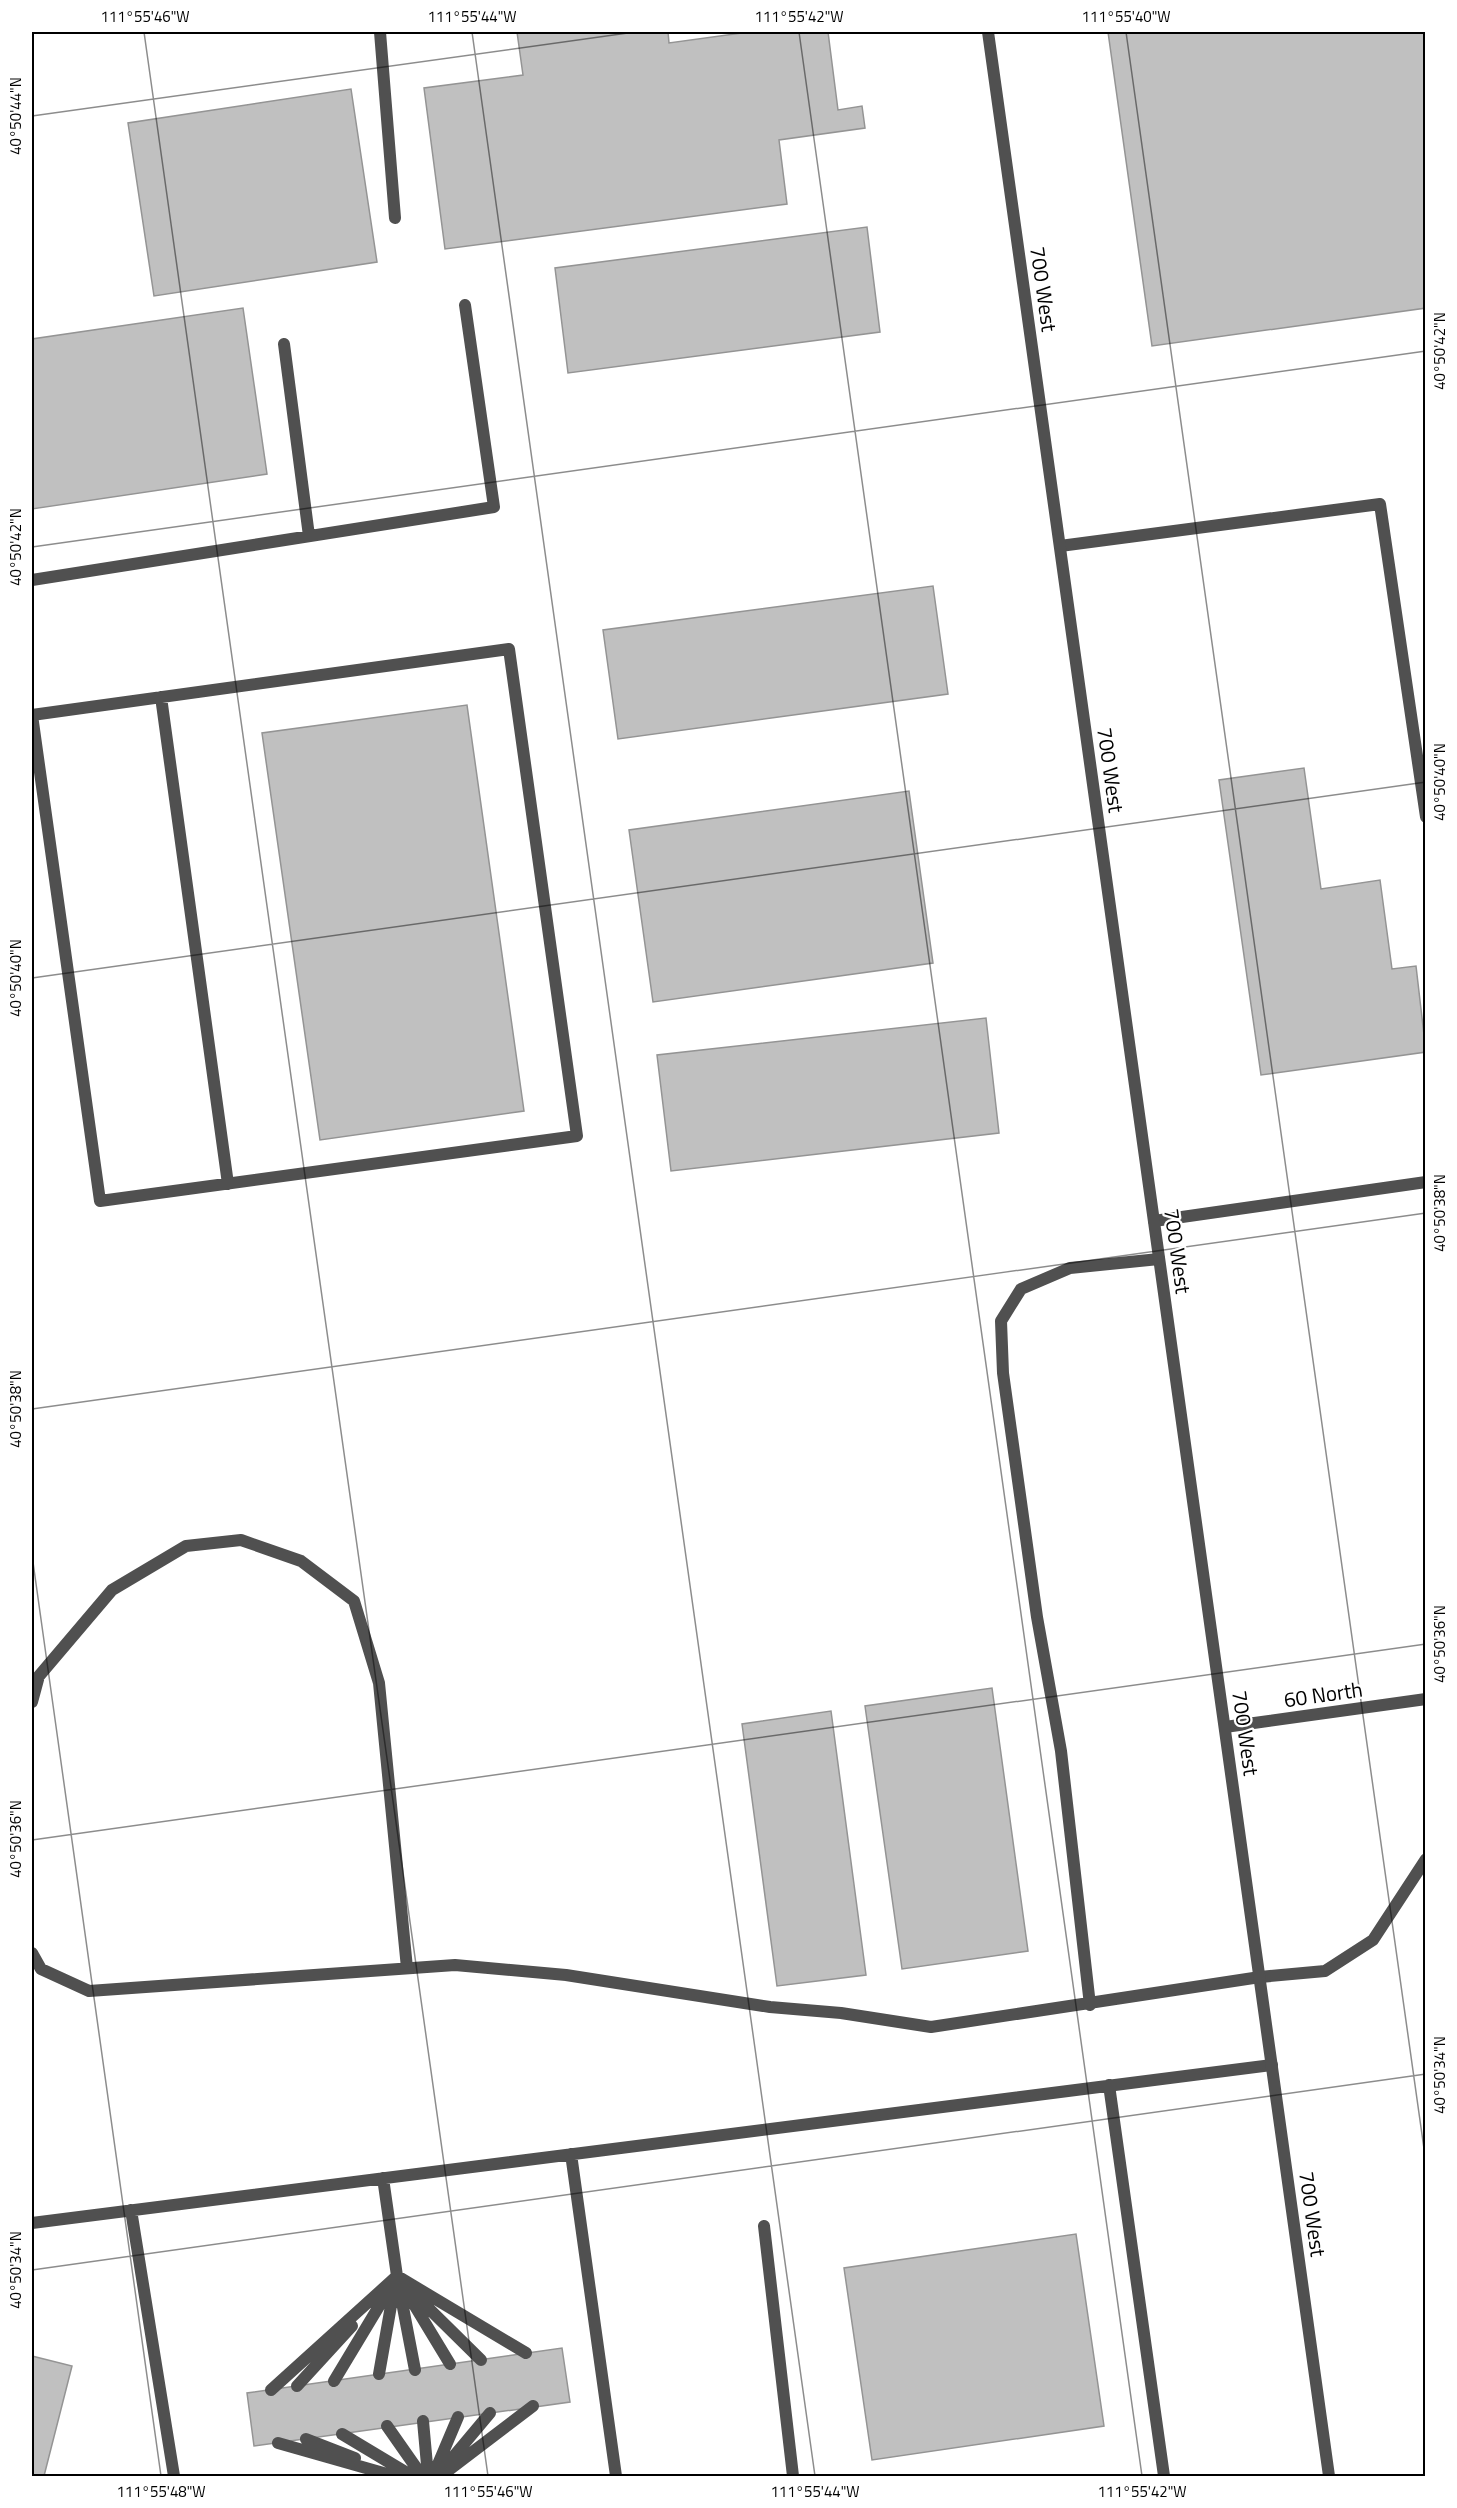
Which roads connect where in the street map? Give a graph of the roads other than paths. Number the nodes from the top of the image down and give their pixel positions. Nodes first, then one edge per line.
1 (380, 32) edge
2 (988, 32) edge
3 (395, 218) dead end
4 (465, 305) dead end
5 (284, 344) dead end
6 (309, 536) junction
7 (1060, 546) junction
8 (32, 580) edge
9 (161, 697) junction
10 (32, 715) edge
11 (1425, 817) edge
12 (1425, 1182) edge
13 (228, 1184) junction
14 (1154, 1221) junction
15 (1159, 1259) junction
16 (1425, 1699) edge
17 (32, 1702) edge
18 (1225, 1727) junction
19 (1425, 1859) edge
20 (32, 1953) edge
21 (407, 1968) junction
22 (1260, 1977) junction
23 (1090, 2005) junction
24 (1272, 2065) junction
25 (1109, 2085) junction
26 (571, 2154) junction
27 (383, 2178) junction
28 (131, 2210) junction
29 (32, 2223) edge
30 (764, 2226) dead end
31 (397, 2276) junction
32 (526, 2353) dead end
33 (482, 2360) dead end
34 (450, 2364) dead end
35 (414, 2370) dead end
36 (379, 2374) dead end
37 (334, 2381) dead end
38 (297, 2386) dead end
39 (271, 2390) dead end
40 (533, 2406) dead end
41 (490, 2413) dead end
42 (458, 2417) dead end
43 (423, 2421) dead end
44 (387, 2426) dead end
45 (342, 2433) dead end
46 (306, 2439) dead end
47 (278, 2443) dead end
48 (174, 2476) edge
49 (394, 2476) edge
50 (403, 2476) edge
51 (412, 2476) edge
52 (422, 2476) edge
53 (428, 2476) edge
54 (437, 2476) edge
55 (616, 2476) edge
56 (793, 2476) edge
57 (1164, 2476) edge
58 (1329, 2476) edge

1 - 3 street
2 - 7 street, 700 West
4 - 6 street
5 - 6 street
6 - 8 street
7 - 11 street
7 - 14 street, 700 West
9 - 10 street
9 - 13 street
9 - 13 street
10 - 13 street
12 - 14 street
14 - 15 street, 700 West
15 - 18 street, 700 West
15 - 23 street
16 - 18 street, 60 North
17 - 21 street
18 - 22 street, 700 West
19 - 22 street
20 - 21 street
21 - 23 street
22 - 23 street
22 - 24 street, 700 West
24 - 25 street
24 - 58 street, 700 West
25 - 26 street
25 - 57 street
26 - 27 street
26 - 55 street
27 - 28 street
27 - 31 street
28 - 29 street
28 - 48 street
30 - 56 street
31 - 32 street
31 - 33 street
31 - 34 street
31 - 35 street
31 - 36 street
31 - 37 street
31 - 38 street
31 - 39 street
40 - 54 street
41 - 54 street
42 - 54 street
43 - 53 street
44 - 52 street
45 - 51 street
46 - 50 street
47 - 49 street

